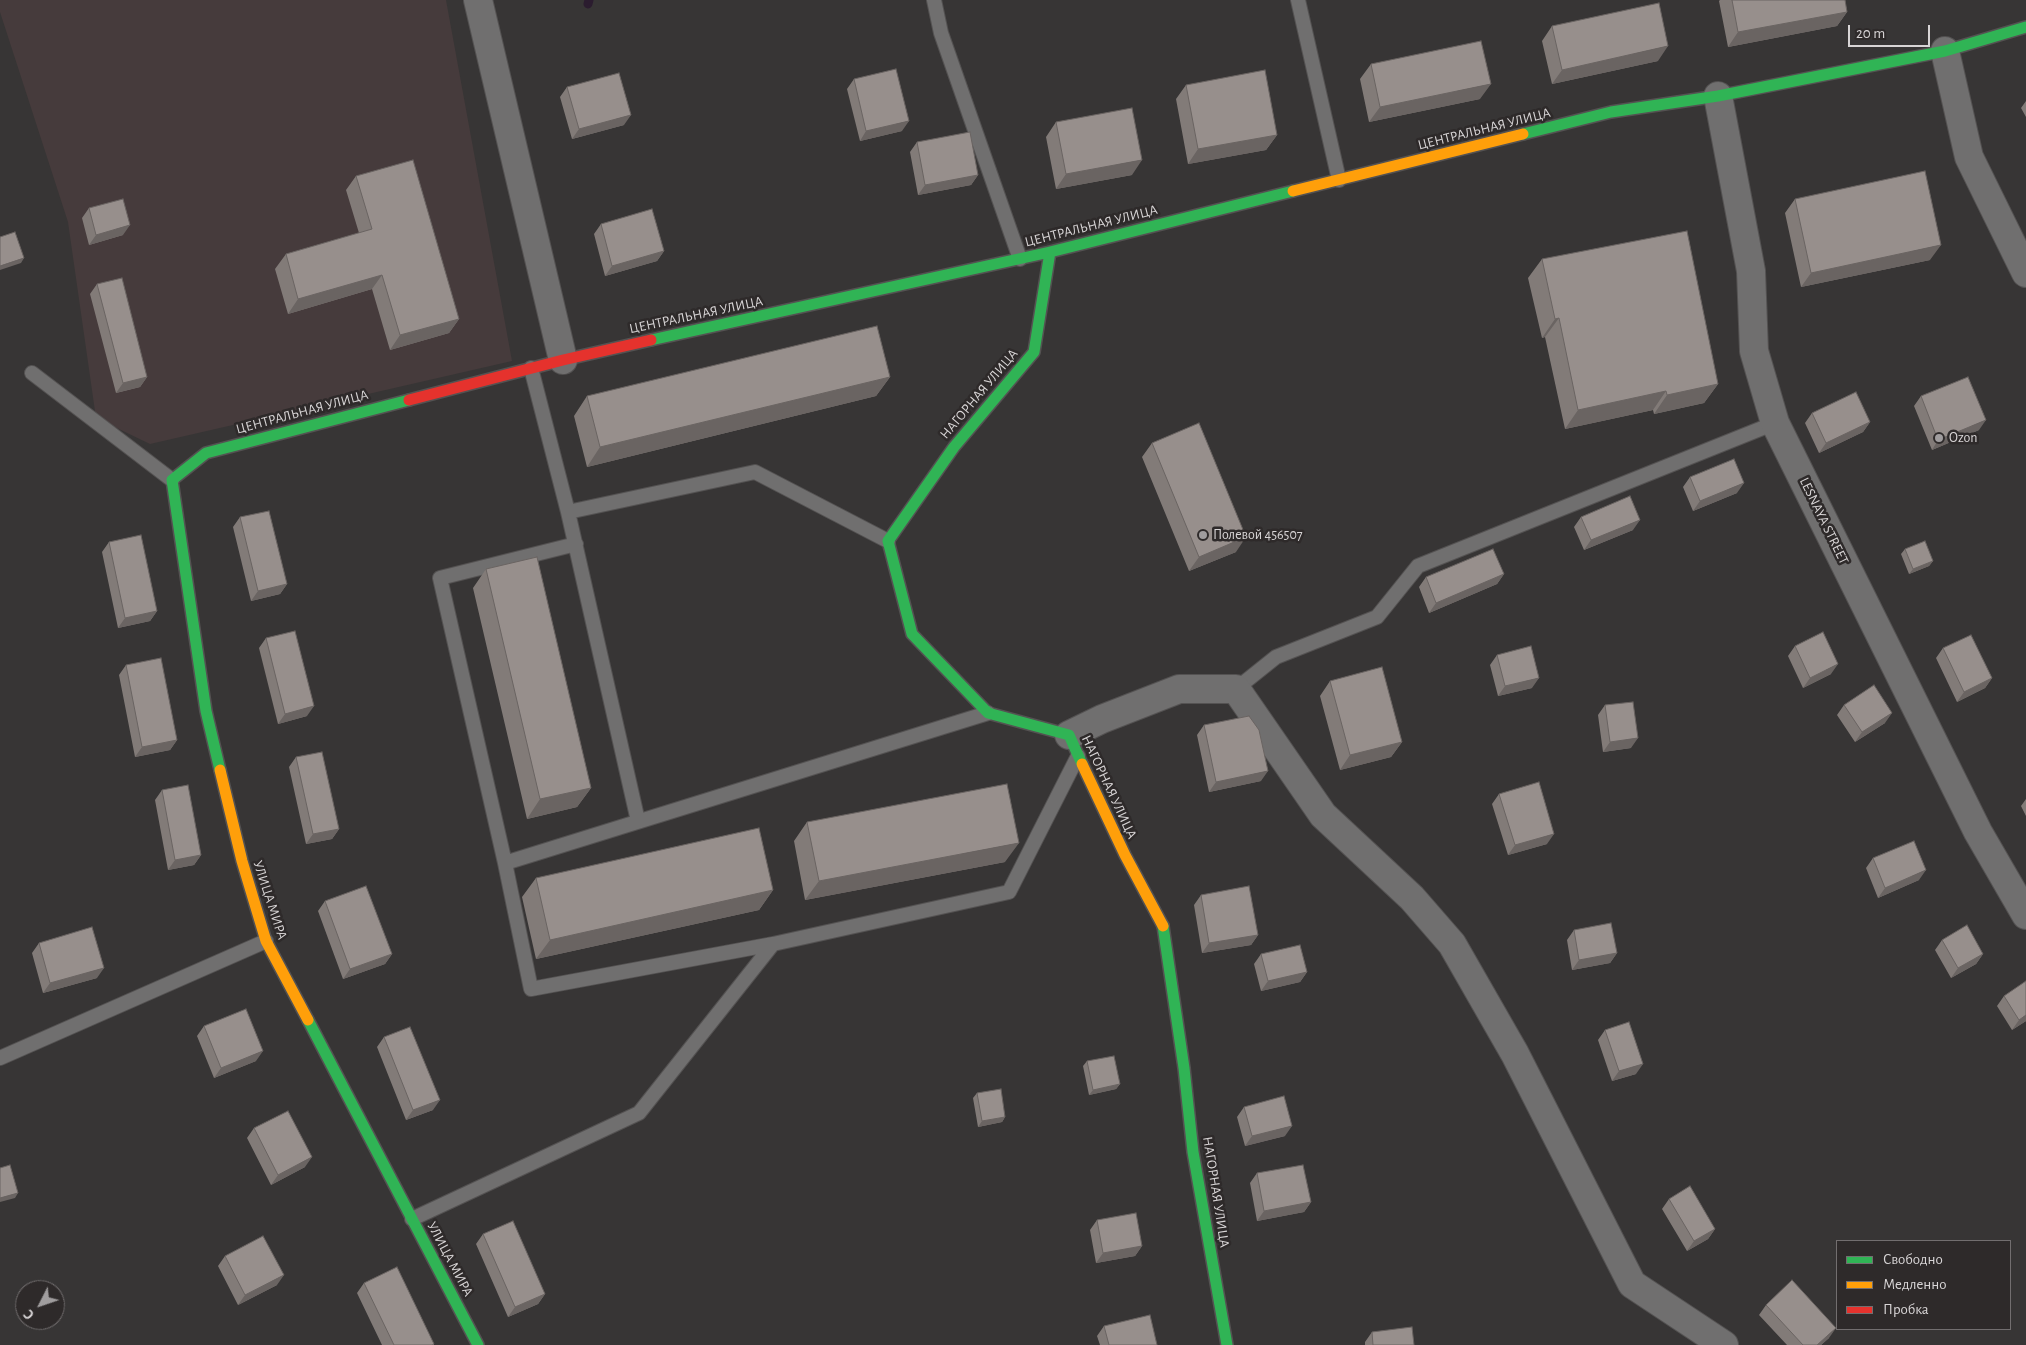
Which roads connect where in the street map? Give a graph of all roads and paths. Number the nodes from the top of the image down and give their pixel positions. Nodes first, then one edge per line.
1 (478, 0) edge
2 (934, 0) edge
3 (1298, 0) edge
4 (2026, 27) edge
5 (1945, 51) junction
6 (1718, 96) junction
7 (1339, 180) junction
8 (1050, 252) junction
9 (1020, 259) junction
10 (2026, 273) edge
11 (563, 360) junction
12 (531, 368) junction
13 (32, 374) dead end
14 (1775, 422) junction
15 (172, 480) junction
16 (568, 512) junction
17 (888, 541) junction
18 (576, 544) junction
19 (1236, 688) junction
20 (988, 713) junction
21 (1073, 745) junction
22 (638, 821) junction
23 (504, 863) junction
24 (2026, 915) edge
25 (266, 941) junction
26 (773, 944) junction
27 (0, 1058) edge
28 (412, 1219) junction
29 (478, 1345) edge
30 (1227, 1345) edge
31 (1724, 1345) edge

1 - 11 street
2 - 9 lane
3 - 7 lane
4 - 5 street, ЦЕНТРАЛЬНАЯ УЛИЦА
5 - 6 street, ЦЕНТРАЛЬНАЯ УЛИЦА
5 - 10 street
6 - 7 street, ЦЕНТРАЛЬНАЯ УЛИЦА
6 - 14 street, LESNAYA STREET
7 - 8 street, ЦЕНТРАЛЬНАЯ УЛИЦА
8 - 9 street, ЦЕНТРАЛЬНАЯ УЛИЦА
8 - 17 street, НАГОРНАЯ УЛИЦА
9 - 11 street, ЦЕНТРАЛЬНАЯ УЛИЦА
11 - 12 street, ЦЕНТРАЛЬНАЯ УЛИЦА
12 - 15 street, ЦЕНТРАЛЬНАЯ УЛИЦА
12 - 16 lane
13 - 15 lane
14 - 19 lane
14 - 24 street, LESNAYA STREET
15 - 25 street, УЛИЦА МИРА
16 - 17 lane
16 - 18 lane
17 - 20 street
18 - 22 lane
18 - 23 lane
19 - 21 street
19 - 31 street
20 - 21 street, НАГОРНАЯ УЛИЦА
20 - 22 lane
21 - 26 lane
21 - 30 street, НАГОРНАЯ УЛИЦА
22 - 23 lane
23 - 26 lane
25 - 27 lane
25 - 28 street, УЛИЦА МИРА
26 - 28 lane
28 - 29 street, УЛИЦА МИРА

